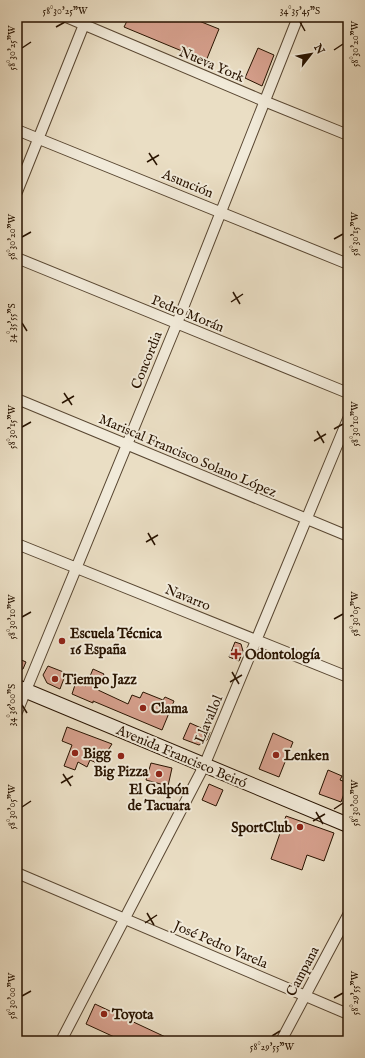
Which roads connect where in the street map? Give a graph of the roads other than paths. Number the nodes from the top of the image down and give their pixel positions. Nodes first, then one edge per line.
1 (66, 17) edge
2 (298, 17) edge
3 (86, 21) edge
4 (264, 101) junction
5 (17, 130) edge
6 (348, 135) edge
7 (39, 139) junction
8 (17, 192) edge
9 (220, 212) junction
10 (17, 258) edge
11 (348, 264) edge
12 (177, 323) junction
13 (348, 393) edge
14 (17, 399) edge
15 (348, 419) edge
16 (126, 444) junction
17 (306, 520) junction
18 (348, 536) edge
19 (17, 544) edge
20 (77, 569) junction
21 (256, 640) junction
22 (348, 677) edge
23 (22, 689) edge
24 (17, 712) edge
25 (204, 766) junction
26 (348, 826) edge
27 (17, 872) edge
28 (348, 915) edge
29 (126, 919) junction
30 (305, 995) junction
31 (348, 1014) edge
32 (61, 1041) edge
33 (281, 1041) edge

1 - 3 street, Nueva York
2 - 4 street, Concordia
3 - 4 street, Nueva York
3 - 7 street
4 - 6 street, Nueva York
4 - 9 street, Concordia
5 - 7 street, Asunción
7 - 8 street
7 - 9 street, Asunción
9 - 11 street, Asunción
9 - 12 street, Concordia
10 - 12 street, Pedro Morán
12 - 13 street, Pedro Morán
12 - 16 street, Concordia
14 - 16 street, Mariscal Francisco Solano López
15 - 17 street, Llavallol
16 - 17 street, Mariscal Francisco Solano López
16 - 20 street, Concordia
17 - 18 street, Mariscal Francisco Solano López
17 - 21 street, Llavallol
19 - 20 street, Navarro
20 - 21 street, Navarro
20 - 23 street, Concordia
21 - 22 street, Navarro
21 - 25 street, Llavallol
23 - 24 street, Concordia
23 - 25 main road, Avenida Francisco Beiró
25 - 26 main road, Avenida Francisco Beiró
25 - 29 street, Llavallol
27 - 29 street, José Pedro Varela
28 - 30 street, Campana
29 - 30 street, José Pedro Varela
29 - 32 street, Llavallol
30 - 31 street, José Pedro Varela
30 - 33 street, Campana

